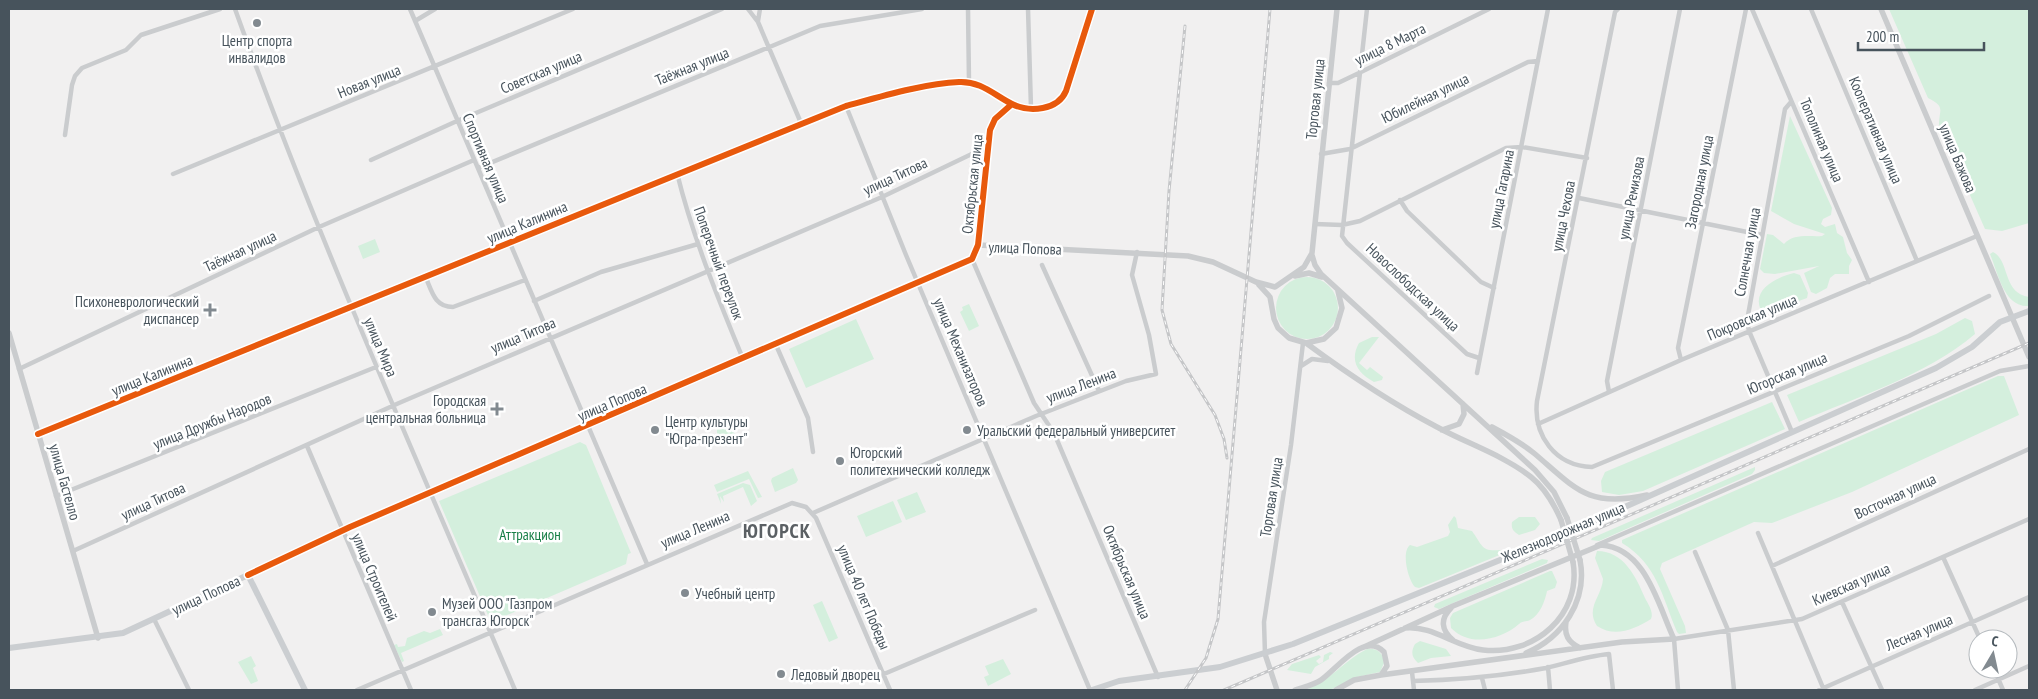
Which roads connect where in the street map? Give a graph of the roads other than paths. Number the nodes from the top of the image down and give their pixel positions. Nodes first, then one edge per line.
1 (220, 9) edge
2 (235, 9) edge
3 (410, 9) edge
4 (435, 9) edge
5 (573, 9) edge
6 (722, 9) edge
7 (748, 9) edge
8 (760, 9) edge
9 (922, 9) edge
10 (968, 9) edge
11 (1028, 9) edge
12 (1092, 9) edge
13 (1337, 9) edge
14 (1367, 9) edge
15 (1489, 9) edge
16 (1548, 9) edge
17 (1618, 9) edge
18 (1680, 9) edge
19 (1746, 9) edge
20 (1752, 9) edge
21 (1811, 9) edge
22 (1880, 9) edge
23 (415, 21) junction
24 (758, 22) junction
25 (769, 48) junction
26 (1538, 61) junction
27 (435, 68) junction
28 (1359, 73) junction
29 (969, 82) junction
30 (1329, 84) junction
31 (1792, 102) junction
32 (1012, 104) junction
33 (846, 106) junction
34 (1031, 108) junction
35 (457, 120) junction
36 (801, 123) junction
37 (280, 131) junction
38 (66, 135) dead end
39 (1522, 147) junction
40 (1350, 149) junction
41 (986, 150) junction
42 (1321, 154) junction
43 (1587, 158) junction
44 (371, 160) dead end
45 (474, 160) junction
46 (478, 168) junction
47 (677, 173) junction
48 (174, 174) dead end
49 (882, 197) junction
50 (1579, 198) junction
51 (1400, 200) junction
52 (1641, 211) junction
53 (1315, 224) junction
54 (1704, 224) junction
55 (1342, 225) junction
56 (319, 227) junction
57 (1762, 234) junction
58 (1977, 236) junction
59 (508, 243) junction
60 (698, 244) junction
61 (978, 245) junction
62 (989, 246) junction
63 (1137, 252) junction
64 (1312, 252) junction
65 (973, 258) junction
66 (1918, 261) junction
67 (1042, 265) dead end
68 (707, 271) junction
69 (426, 278) junction
70 (1291, 278) junction
71 (1327, 279) junction
72 (525, 280) junction
73 (1256, 282) junction
74 (1284, 282) junction
75 (1869, 282) junction
76 (918, 283) junction
77 (1334, 286) junction
78 (1494, 288) junction
79 (1989, 296) dead end
80 (534, 301) junction
81 (352, 308) junction
82 (1272, 309) junction
83 (2029, 311) edge
84 (2012, 316) junction
85 (1749, 331) junction
86 (9, 332) edge
87 (550, 337) junction
88 (1304, 343) junction
89 (776, 345) junction
90 (2029, 357) edge
91 (1479, 358) junction
92 (743, 359) junction
93 (1681, 360) junction
94 (1331, 362) junction
95 (2029, 366) edge
96 (1300, 367) junction
97 (376, 368) junction
98 (19, 370) junction
99 (1477, 373) dead end
100 (1099, 391) junction
101 (1609, 392) junction
102 (1775, 392) junction
103 (1463, 403) junction
104 (392, 406) junction
105 (1042, 414) junction
106 (1484, 423) junction
107 (588, 426) junction
108 (1538, 426) junction
109 (1442, 430) junction
110 (1792, 432) junction
111 (38, 434) junction
112 (984, 438) junction
113 (306, 446) junction
114 (2029, 448) edge
115 (813, 452) dead end
116 (430, 493) junction
117 (1647, 495) junction
118 (56, 496) junction
119 (813, 513) junction
120 (1564, 519) junction
121 (2029, 520) edge
122 (342, 531) junction
123 (1758, 533) dead end
124 (1594, 546) junction
125 (72, 552) junction
126 (1695, 552) dead end
127 (1943, 556) junction
128 (647, 564) junction
129 (1772, 566) junction
130 (248, 575) junction
131 (2029, 597) edge
132 (1842, 602) junction
133 (1453, 606) junction
134 (1035, 610) dead end
135 (154, 619) junction
136 (1795, 620) junction
137 (1566, 622) junction
138 (1972, 622) junction
139 (1400, 629) junction
140 (1975, 629) edge
141 (1728, 630) junction
142 (490, 632) junction
143 (98, 638) junction
144 (1674, 639) junction
145 (1461, 645) junction
146 (1364, 647) junction
147 (9, 648) edge
148 (1580, 648) junction
149 (1265, 654) junction
150 (1512, 658) junction
151 (1871, 666) junction
152 (2029, 666) edge
153 (1548, 667) junction
154 (402, 671) junction
155 (1412, 672) junction
156 (884, 674) junction
157 (1381, 675) junction
158 (1158, 676) junction
159 (1482, 678) junction
160 (1274, 680) junction
161 (1999, 680) junction
162 (1413, 681) junction
163 (189, 690) edge
164 (305, 690) edge
165 (357, 690) edge
166 (411, 690) edge
167 (515, 690) edge
168 (890, 690) edge
169 (1091, 690) edge
170 (1277, 690) edge
171 (1284, 690) edge
172 (1295, 690) edge
173 (1338, 690) edge
174 (1414, 690) edge
175 (1485, 690) edge
176 (1550, 690) edge
177 (1613, 690) edge
178 (1678, 690) edge
179 (1734, 690) edge
180 (1822, 690) edge
181 (1882, 690) edge
182 (1975, 690) edge
183 (2004, 690) edge

1 - 38 street
2 - 37 street, улица Мира
3 - 23 street, Спортивная улица
4 - 23 street
5 - 27 street, Новая улица
6 - 35 street, Советская улица
7 - 24 street
8 - 24 street
9 - 25 street, Таёжная улица
10 - 29 street
11 - 34 street
12 - 34 street
13 - 30 street, Торговая улица
14 - 28 street
15 - 28 street, улица 8 Марта
16 - 26 street, улица Гагарина
17 - 43 street, улица Чехова
18 - 52 street, улица Ремизова
19 - 54 street, Загородная улица
20 - 31 street, Тополиная улица
21 - 66 street, Кооперативная улица
22 - 58 street, улица Бажова
23 - 27 street, Спортивная улица
24 - 25 street
25 - 36 street
25 - 46 street, Таёжная улица
26 - 39 street, улица Гагарина
26 - 40 street, Юбилейная улица
27 - 35 street, Спортивная улица
27 - 37 street, Новая улица
28 - 30 street, улица 8 Марта
28 - 40 street
29 - 32 street, улица Калинина
29 - 33 street, улица Калинина
30 - 42 street, Торговая улица
31 - 57 street, Солнечная улица
31 - 75 street, Тополиная улица
32 - 34 street, улица Калинина
32 - 41 street, Октябрьская улица
33 - 36 street, улица Калинина
33 - 49 street, улица Механизаторов
35 - 44 street, Советская улица
35 - 45 street, Спортивная улица
36 - 47 street, улица Калинина
37 - 48 street, Новая улица
37 - 56 street, улица Мира
39 - 43 street
39 - 51 street
39 - 78 street, улица Гагарина
40 - 42 street, Юбилейная улица
40 - 55 street
41 - 49 street, улица Титова
41 - 61 street, Октябрьская улица
42 - 53 street, Торговая улица
43 - 50 street, улица Чехова
45 - 46 street, Спортивная улица
45 - 56 street, Таёжная улица
46 - 59 street, Спортивная улица
47 - 59 street, улица Калинина
47 - 60 street, Поперечный переулок
49 - 68 street, улица Титова
49 - 76 street, улица Механизаторов
50 - 52 street
50 - 108 street, улица Чехова
51 - 55 street
51 - 78 street
52 - 54 street
52 - 101 street, улица Ремизова
53 - 55 street
53 - 64 street, Торговая улица
54 - 57 street
54 - 93 street, Загородная улица
55 - 91 street, Новослободская улица
56 - 81 street, улица Мира
56 - 98 street, Таёжная улица
57 - 85 street, Солнечная улица
58 - 66 street, Покровская улица
58 - 84 street, улица Бажова
59 - 69 street, улица Калинина
59 - 72 street, Спортивная улица
60 - 68 street, Поперечный переулок
60 - 80 street
61 - 62 street, улица Попова
61 - 65 street, улица Попова
62 - 63 street, улица Попова
62 - 65 street
63 - 73 street, улица Попова
63 - 100 street, улица Ленина
64 - 70 street
64 - 71 street
65 - 76 street, улица Попова
65 - 105 street, Октябрьская улица
66 - 75 street, Покровская улица
67 - 100 street
68 - 87 street, улица Титова
68 - 92 street, Поперечный переулок
69 - 72 street
69 - 81 street, улица Калинина
70 - 71 street
70 - 74 street
71 - 77 street
72 - 80 street, Спортивная улица
73 - 74 street
73 - 82 street
74 - 82 street
75 - 85 street, Покровская улица
76 - 89 street, улица Попова
76 - 112 street, улица Механизаторов
77 - 88 street
77 - 103 street
78 - 91 street, улица Гагарина
79 - 102 street, Югорская улица
80 - 87 street, Спортивная улица
81 - 97 street, улица Мира
81 - 111 street, улица Калинина
82 - 88 street
83 - 84 main road, Железнодорожная улица
84 - 90 street, улица Бажова
84 - 110 main road, Железнодорожная улица
85 - 93 street, Покровская улица
85 - 102 street, Солнечная улица
86 - 98 street, улица Гастелло
87 - 104 street, улица Титова
87 - 107 street, Спортивная улица
88 - 94 street
88 - 96 street, Торговая улица
89 - 92 street, улица Попова
89 - 115 street
91 - 99 street, улица Гагарина
92 - 107 street, улица Попова
93 - 101 street, Покровская улица
94 - 96 street
94 - 109 street
95 - 124 street
96 - 149 street, Торговая улица
97 - 104 street, улица Мира
97 - 118 street, улица Дружбы Народов
98 - 111 street, улица Гастелло
100 - 105 street, улица Ленина
101 - 108 street, Покровская улица
102 - 108 street, Югорская улица
102 - 110 street, Солнечная улица
103 - 106 street
103 - 109 street
104 - 113 street, улица Титова
104 - 116 street, улица Мира
105 - 112 street, улица Ленина
105 - 158 street, Октябрьская улица
106 - 117 street
106 - 120 street
107 - 116 street, улица Попова
107 - 128 street, Спортивная улица
109 - 120 street
110 - 117 main road, Железнодорожная улица
111 - 118 street, улица Гастелло
112 - 119 street, улица Ленина
112 - 169 street, улица Механизаторов
113 - 122 street, улица Строителей
113 - 125 street, улица Титова
114 - 129 street, Восточная улица
116 - 122 street, улица Попова
116 - 142 street, улица Мира
117 - 149 main road, Железнодорожная улица
118 - 125 street, улица Гастелло
119 - 128 street, улица Ленина
119 - 156 street, улица 40 лет Победы
120 - 137 street, bridge
120 - 145 street, bridge
121 - 127 street, Киевская улица
122 - 130 street, улица Попова
122 - 154 street, улица Строителей
123 - 129 street
124 - 133 street
124 - 144 street
125 - 143 street, улица Гастелло
126 - 141 street
127 - 132 street, Киевская улица
127 - 138 street
128 - 142 street, улица Ленина
129 - 136 street
130 - 135 main road, улица Попова
130 - 164 main road
131 - 138 street, Лесная улица
132 - 136 street, Киевская улица
132 - 151 street
133 - 139 street
133 - 145 street
134 - 156 street
135 - 143 main road, улица Попова
135 - 163 street
136 - 141 street, Киевская улица
136 - 180 street
137 - 148 street
137 - 150 street
138 - 140 street
138 - 151 street, Лесная улица
139 - 145 street
139 - 146 street
141 - 144 street, Киевская улица
141 - 179 street
142 - 154 street, улица Ленина
142 - 167 street, улица Мира
143 - 147 main road, улица Попова
144 - 148 street
144 - 178 street
146 - 157 street
146 - 172 street
148 - 150 street
149 - 158 main road, Железнодорожная улица
149 - 160 street
150 - 155 street
151 - 180 street, Лесная улица
151 - 181 street
152 - 161 street
153 - 159 street
153 - 176 street
153 - 177 street
154 - 165 street, улица Ленина
154 - 166 street, улица Строителей
155 - 157 street
155 - 162 street
156 - 168 street, улица 40 лет Победы
157 - 173 street
158 - 169 main road, Железнодорожная улица
159 - 162 street
159 - 175 street
160 - 170 street
160 - 171 street
161 - 182 street
161 - 183 street
162 - 174 street

